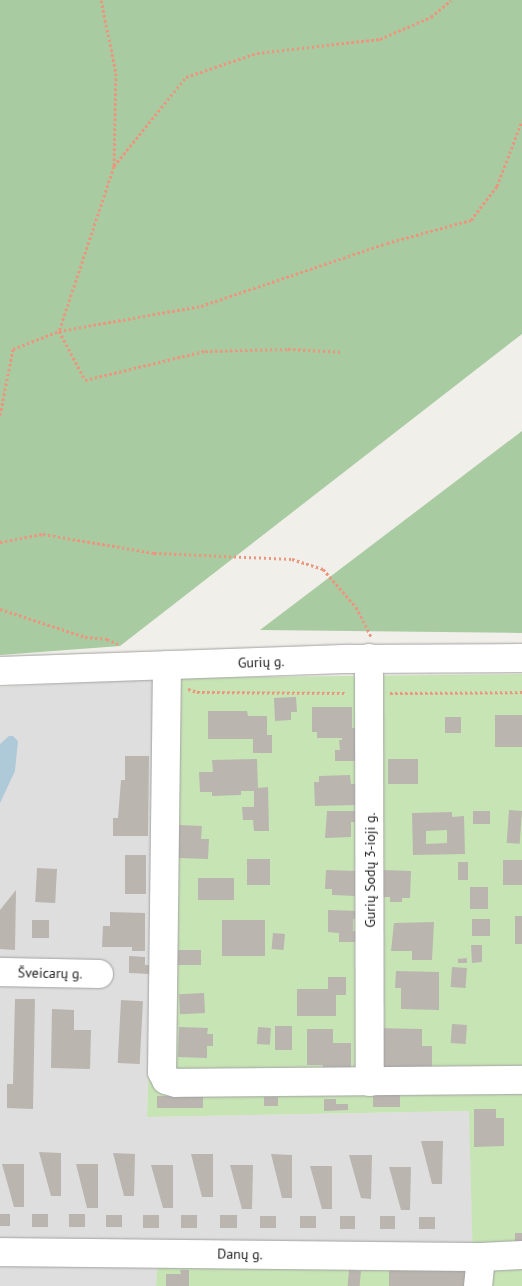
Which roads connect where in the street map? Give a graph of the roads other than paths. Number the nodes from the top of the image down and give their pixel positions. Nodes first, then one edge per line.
1 (375, 658) junction
2 (522, 658) edge
3 (167, 664) junction
4 (0, 671) edge
5 (0, 972) edge
6 (99, 974) dead end
7 (522, 1080) edge
8 (370, 1082) junction
9 (0, 1252) edge
10 (522, 1255) edge
11 (481, 1257) junction
12 (478, 1286) edge

1 - 2 street, Gurių g.
1 - 3 street, Gurių g.
1 - 8 street, Gurių Sodų 3-ioji g.
3 - 4 street, Gurių g.
3 - 8 street
5 - 6 street, Šveicarų g.
7 - 8 street
9 - 11 street, Danų g.
10 - 11 street, Danų g.
11 - 12 street

